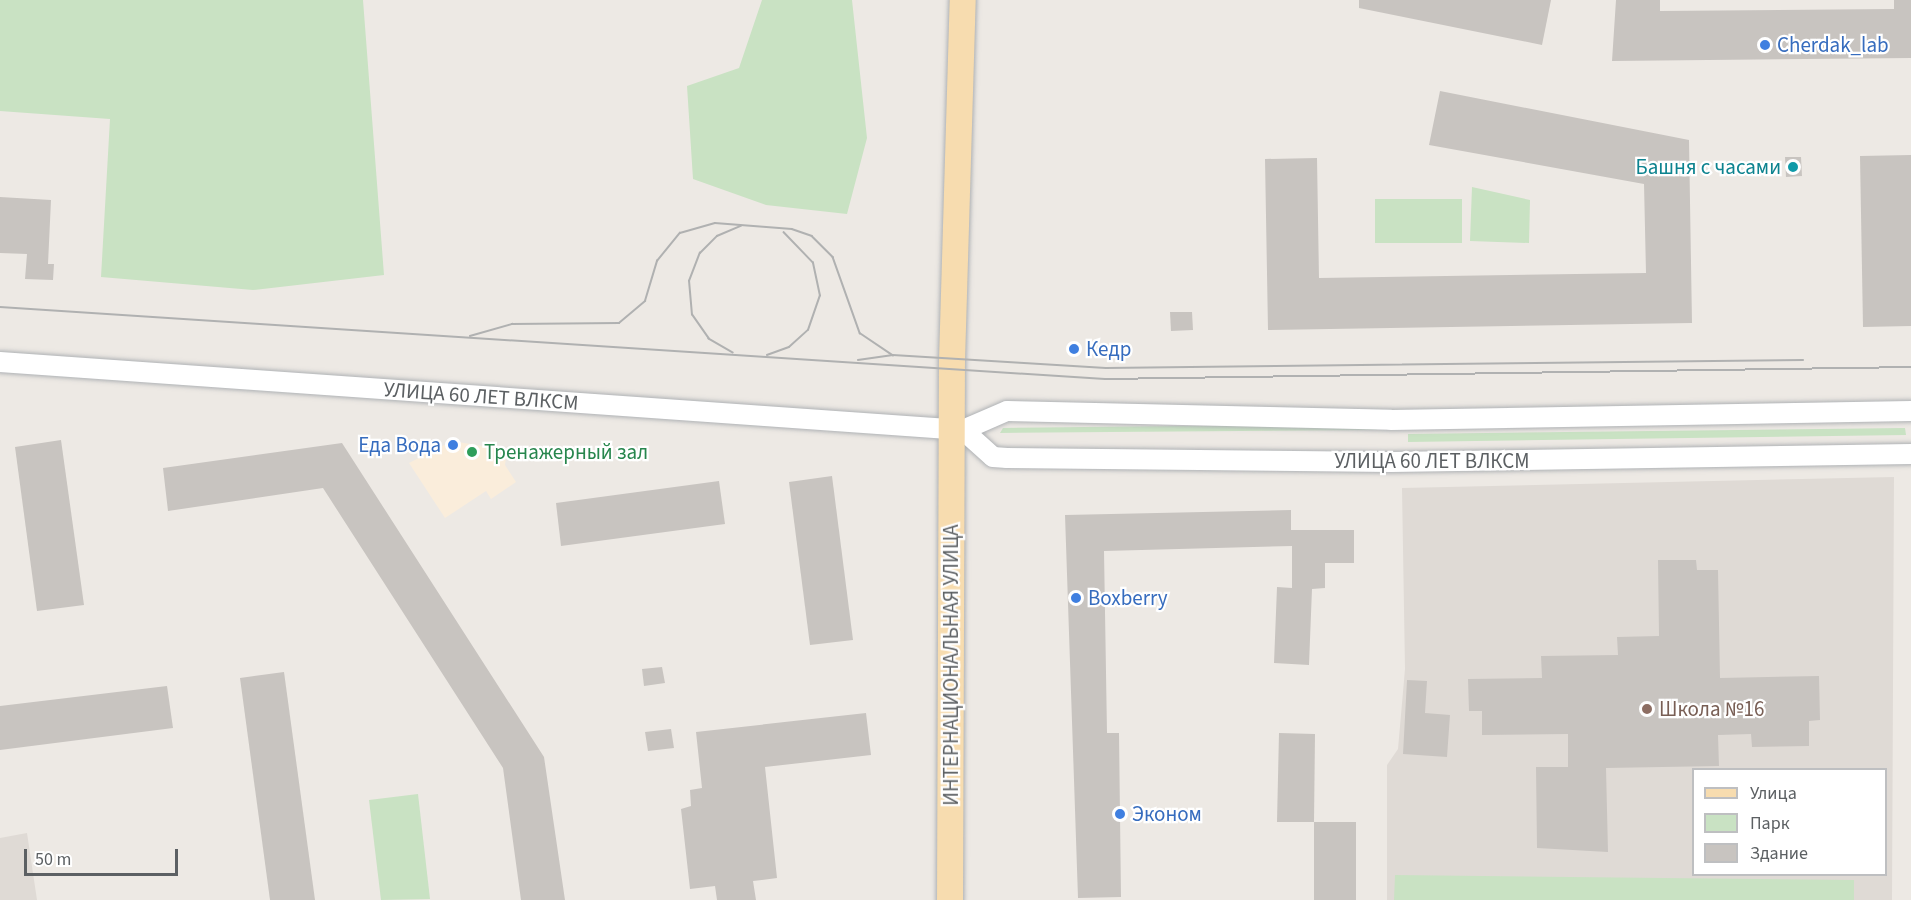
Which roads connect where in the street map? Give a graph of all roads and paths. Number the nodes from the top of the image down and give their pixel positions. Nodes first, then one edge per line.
1 (963, 0) edge
2 (0, 362) edge
3 (1911, 411) edge
4 (957, 429) junction
5 (1911, 454) edge
6 (950, 900) edge

1 - 4 main road, ИНТЕРНАЦИОНАЛЬНАЯ УЛИЦА
2 - 4 street, УЛИЦА 60 ЛЕТ ВЛКСМ
3 - 4 street, УЛИЦА 60 ЛЕТ ВЛКСМ
4 - 5 street, УЛИЦА 60 ЛЕТ ВЛКСМ
4 - 6 main road, ИНТЕРНАЦИОНАЛЬНАЯ УЛИЦА

